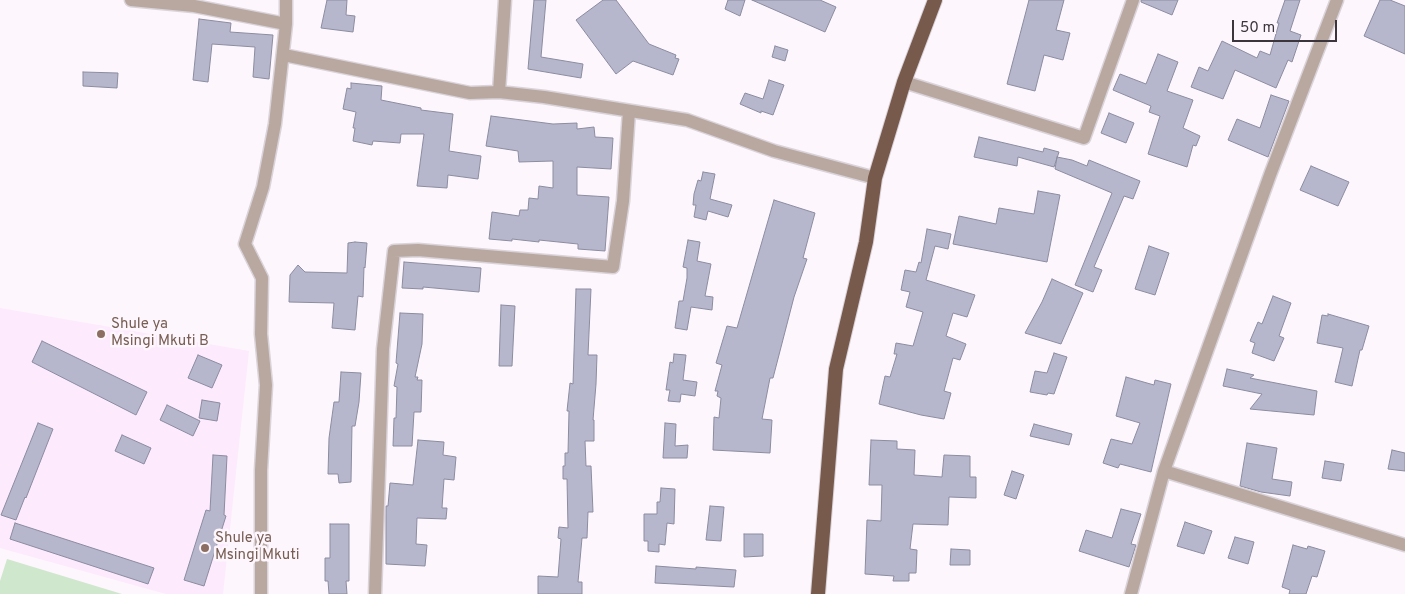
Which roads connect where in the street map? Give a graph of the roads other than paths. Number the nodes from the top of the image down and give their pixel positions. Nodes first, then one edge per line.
1 (131, 0) edge
2 (286, 0) edge
3 (505, 0) edge
4 (935, 0) edge
5 (1133, 0) edge
6 (1338, 0) edge
7 (286, 24) junction
8 (284, 55) junction
9 (904, 82) junction
10 (499, 92) junction
11 (629, 111) junction
12 (875, 178) junction
13 (1164, 471) junction
14 (1405, 545) edge
15 (261, 594) edge
16 (375, 594) edge
17 (818, 594) edge
18 (1131, 594) edge

1 - 7 street
2 - 7 street
3 - 10 street
4 - 9 highway
5 - 9 street
6 - 13 street
7 - 8 street
8 - 10 street
8 - 15 street
9 - 12 highway
10 - 11 street
11 - 12 street
11 - 16 street
12 - 17 highway
13 - 14 street
13 - 18 street

